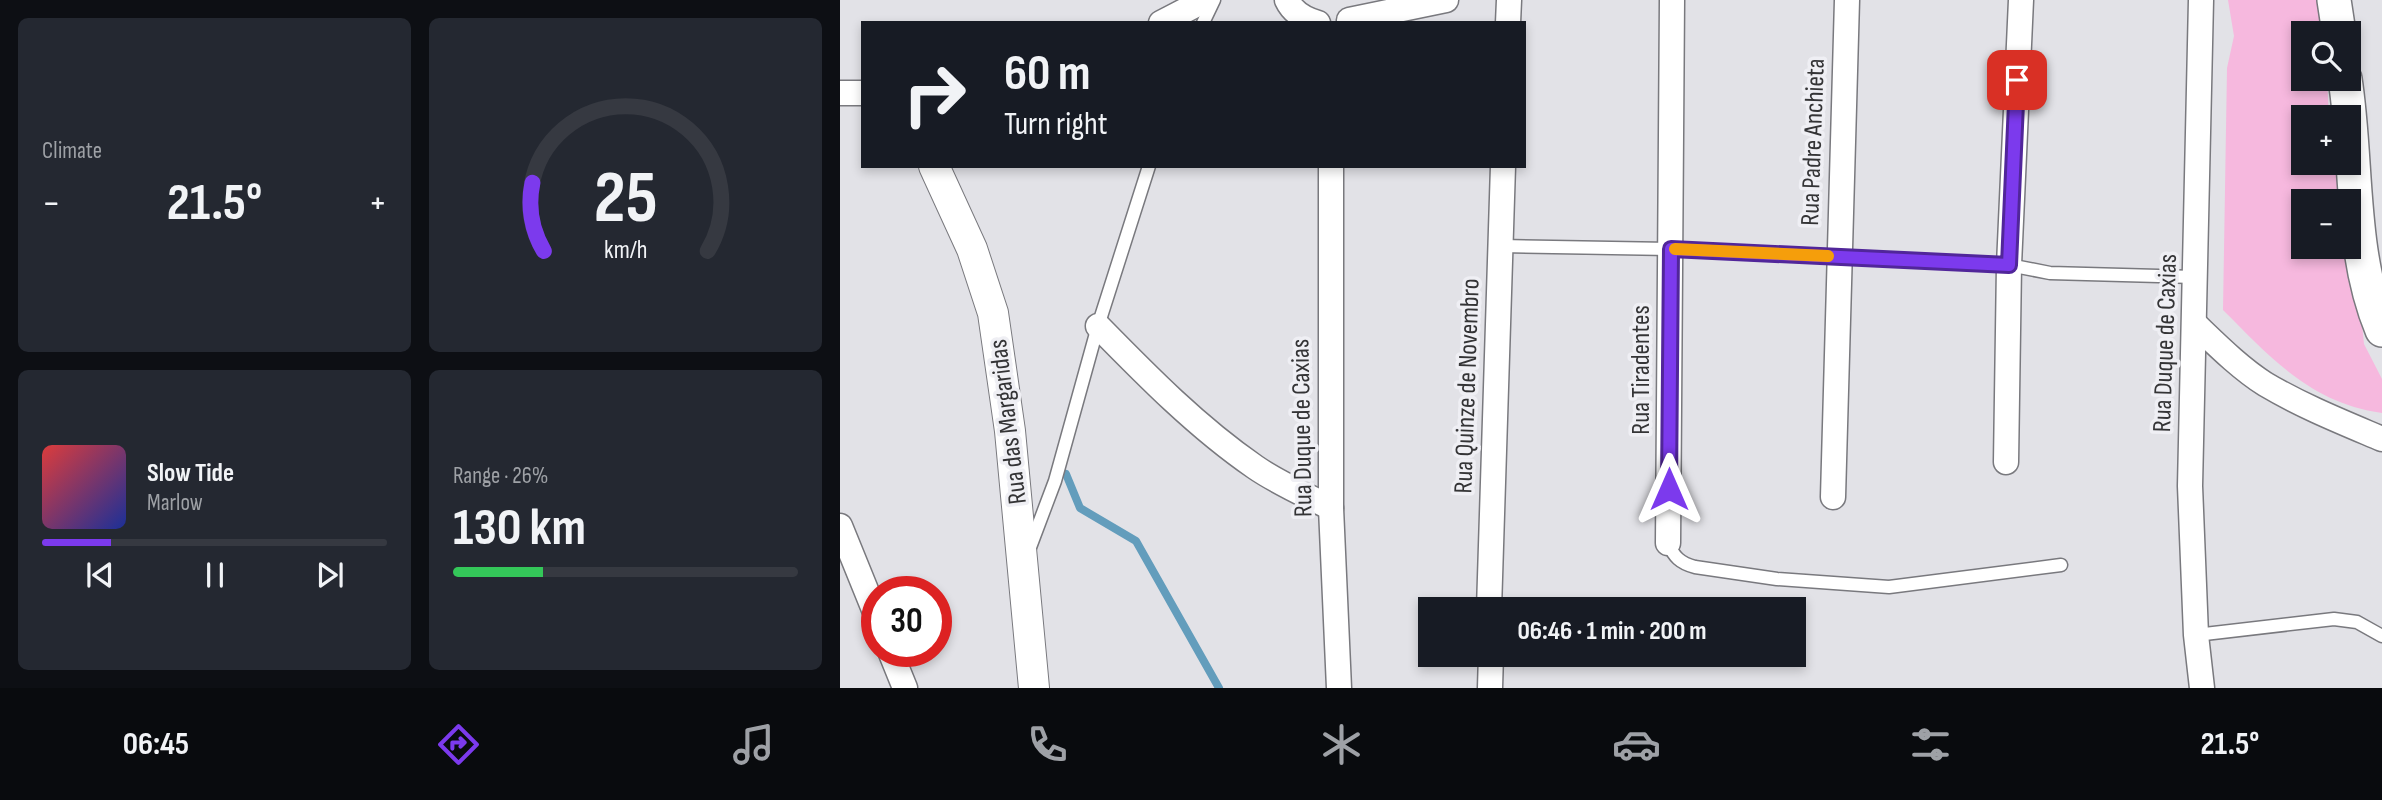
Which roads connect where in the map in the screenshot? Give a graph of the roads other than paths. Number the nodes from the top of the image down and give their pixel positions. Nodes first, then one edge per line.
1 (1205, 0) edge
2 (1214, 0) edge
3 (1287, 0) edge
4 (1446, 0) edge
5 (1509, 0) edge
6 (1672, 0) edge
7 (1847, 0) edge
8 (2021, 0) edge
9 (2201, 0) edge
10 (2334, 0) edge
11 (1165, 21) edge
12 (1204, 21) edge
13 (1312, 21) edge
14 (1349, 21) edge
15 (1508, 21) edge
16 (2337, 21) edge
17 (2346, 91) edge
18 (840, 93) edge
19 (861, 93) edge
20 (935, 168) edge
21 (1148, 168) edge
22 (1331, 168) edge
23 (1503, 168) edge
24 (1502, 246) junction
25 (1671, 249) junction
26 (1838, 257) junction
27 (2009, 265) junction
28 (2196, 277) junction
29 (2196, 325) junction
30 (1098, 326) junction
31 (2382, 330) edge
32 (2382, 439) edge
33 (2006, 463) dead end
34 (1833, 497) dead end
35 (1331, 508) junction
36 (840, 526) edge
37 (1668, 542) joint
38 (2061, 565) dead end
39 (1023, 566) junction
40 (861, 578) edge
41 (1489, 597) edge
42 (2196, 635) junction
43 (2382, 636) edge
44 (896, 667) edge
45 (1490, 667) edge
46 (905, 688) edge
47 (1034, 688) edge
48 (1339, 688) edge
49 (1490, 688) edge
50 (2202, 688) edge

1 - 11 street
2 - 12 lane
3 - 13 street
4 - 14 street
5 - 15 street
6 - 25 street, Rua Tiradentes
7 - 26 street, Rua Padre Anchieta
8 - 27 street
9 - 28 street, Rua Duque de Caxias
10 - 16 main road
17 - 31 main road
18 - 19 street
20 - 39 street, Rua das Margaridas
21 - 30 lane
22 - 35 street, Rua Duque de Caxias
23 - 24 street, Rua Quinze de Novembro
24 - 25 lane
24 - 41 street, Rua Quinze de Novembro
25 - 26 lane
25 - 37 street, Rua Tiradentes
26 - 27 lane
26 - 34 street, Rua Padre Anchieta
27 - 28 lane
27 - 33 street
28 - 29 street, Rua Duque de Caxias
29 - 32 street
29 - 42 street, Rua Duque de Caxias
30 - 35 street
30 - 39 lane
35 - 48 street, Rua Duque de Caxias
36 - 40 street
37 - 38 lane, Rua Tiradentes
39 - 47 street, Rua das Margaridas
42 - 43 lane
42 - 50 street, Rua Duque de Caxias
44 - 46 street
45 - 49 street

